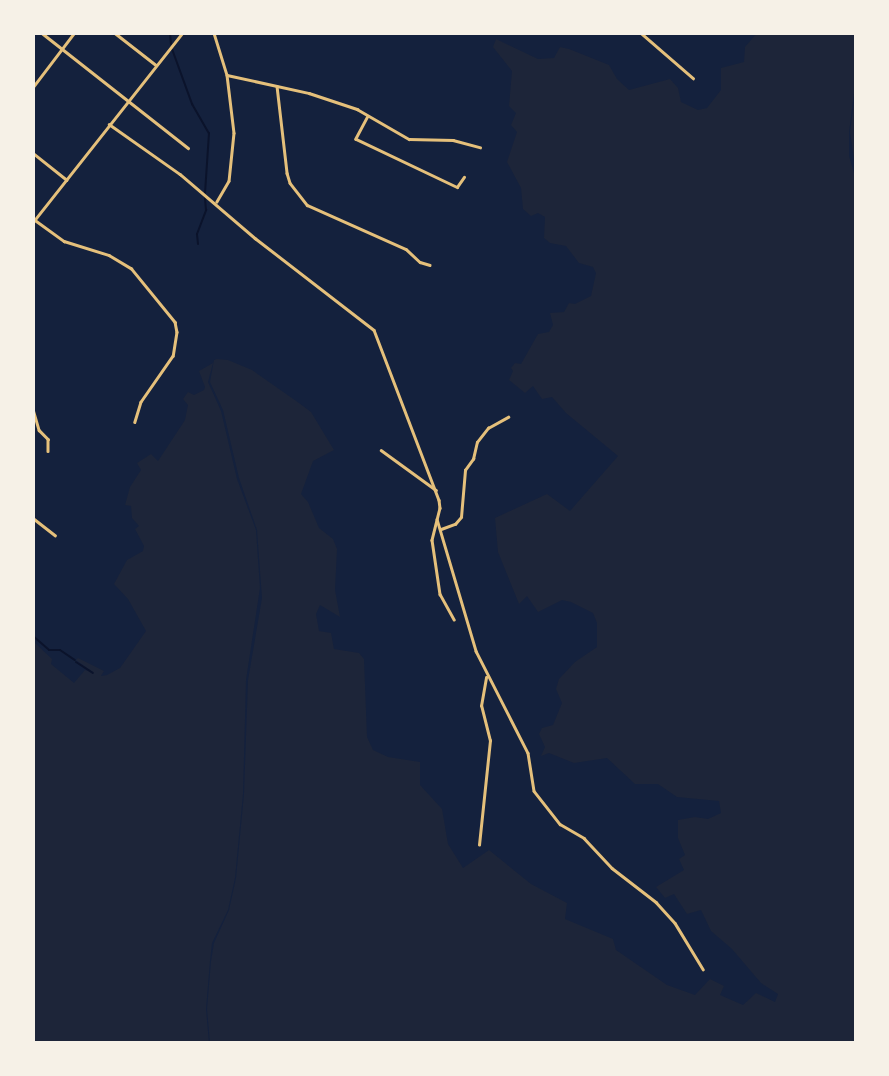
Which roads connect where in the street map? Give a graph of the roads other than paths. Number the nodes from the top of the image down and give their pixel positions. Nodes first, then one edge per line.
1 (42, 33) edge
2 (74, 33) edge
3 (115, 33) edge
4 (182, 33) edge
5 (215, 33) edge
6 (641, 33) edge
7 (62, 49) junction
8 (156, 65) junction
9 (227, 75) junction
10 (693, 78) dead end
11 (276, 86) junction
12 (33, 87) edge
13 (129, 101) junction
14 (368, 116) junction
15 (109, 124) junction
16 (480, 147) dead end
17 (188, 148) dead end
18 (33, 153) edge
19 (464, 177) dead end
20 (66, 180) junction
21 (216, 203) junction
22 (34, 221) edge
23 (429, 265) dead end
24 (33, 409) edge
25 (508, 417) dead end
26 (135, 422) dead end
27 (381, 450) dead end
28 (48, 452) dead end
29 (436, 490) junction
30 (33, 518) edge
31 (437, 519) junction
32 (442, 529) junction
33 (55, 535) dead end
34 (454, 619) dead end
35 (486, 677) junction
36 (479, 845) dead end
37 (702, 969) dead end

1 - 7 street
2 - 7 street
3 - 8 street
4 - 8 street
5 - 9 street
6 - 10 street
7 - 12 street
7 - 13 street
8 - 13 street
9 - 11 street
9 - 21 street
11 - 14 street
11 - 23 street
13 - 15 street
13 - 17 street
14 - 16 street
14 - 19 street
15 - 20 street
15 - 21 street
18 - 20 street
20 - 22 street
21 - 29 street
22 - 26 street
24 - 28 street
25 - 32 street
27 - 29 street
29 - 31 street
30 - 33 street
31 - 32 street
31 - 34 street
32 - 35 street
35 - 36 street
35 - 37 street

